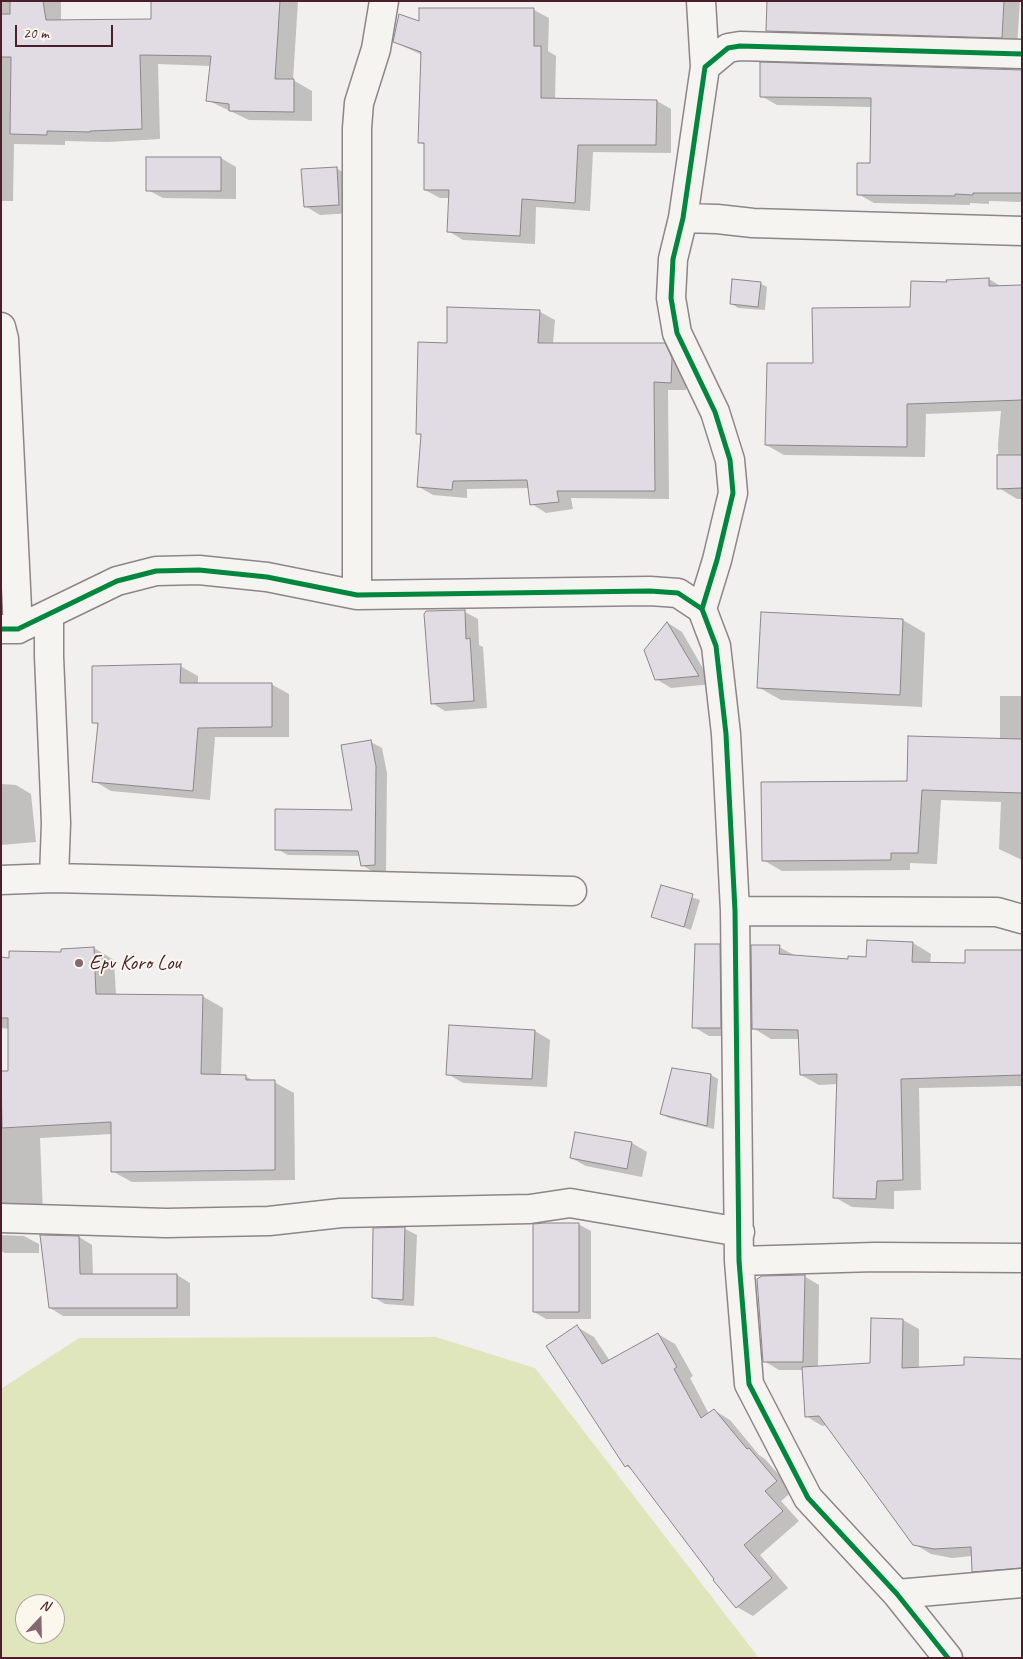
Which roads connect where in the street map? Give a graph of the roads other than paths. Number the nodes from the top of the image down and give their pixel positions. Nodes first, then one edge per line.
1 (384, 1) edge
2 (702, 1) edge
3 (1022, 54) edge
4 (705, 67) junction
5 (683, 218) junction
6 (1022, 231) edge
7 (1, 327) edge
8 (357, 595) junction
9 (702, 609) junction
10 (49, 614) junction
11 (10, 629) edge
12 (54, 878) junction
13 (1, 880) edge
14 (572, 891) dead end
15 (735, 911) junction
16 (1022, 919) edge
17 (1, 1218) edge
18 (740, 1232) junction
19 (1022, 1258) edge
20 (740, 1261) junction
21 (1022, 1583) edge
22 (897, 1594) junction
23 (948, 1658) edge

1 - 8 street
2 - 4 street
3 - 4 street
4 - 5 street
5 - 6 street
5 - 9 street
7 - 11 street
8 - 9 street
8 - 10 street
9 - 15 street
10 - 11 street
10 - 12 street
12 - 13 street
12 - 14 street
15 - 16 street
15 - 18 street
17 - 18 street
18 - 20 street
19 - 20 street
20 - 22 street
21 - 22 street
22 - 23 street

